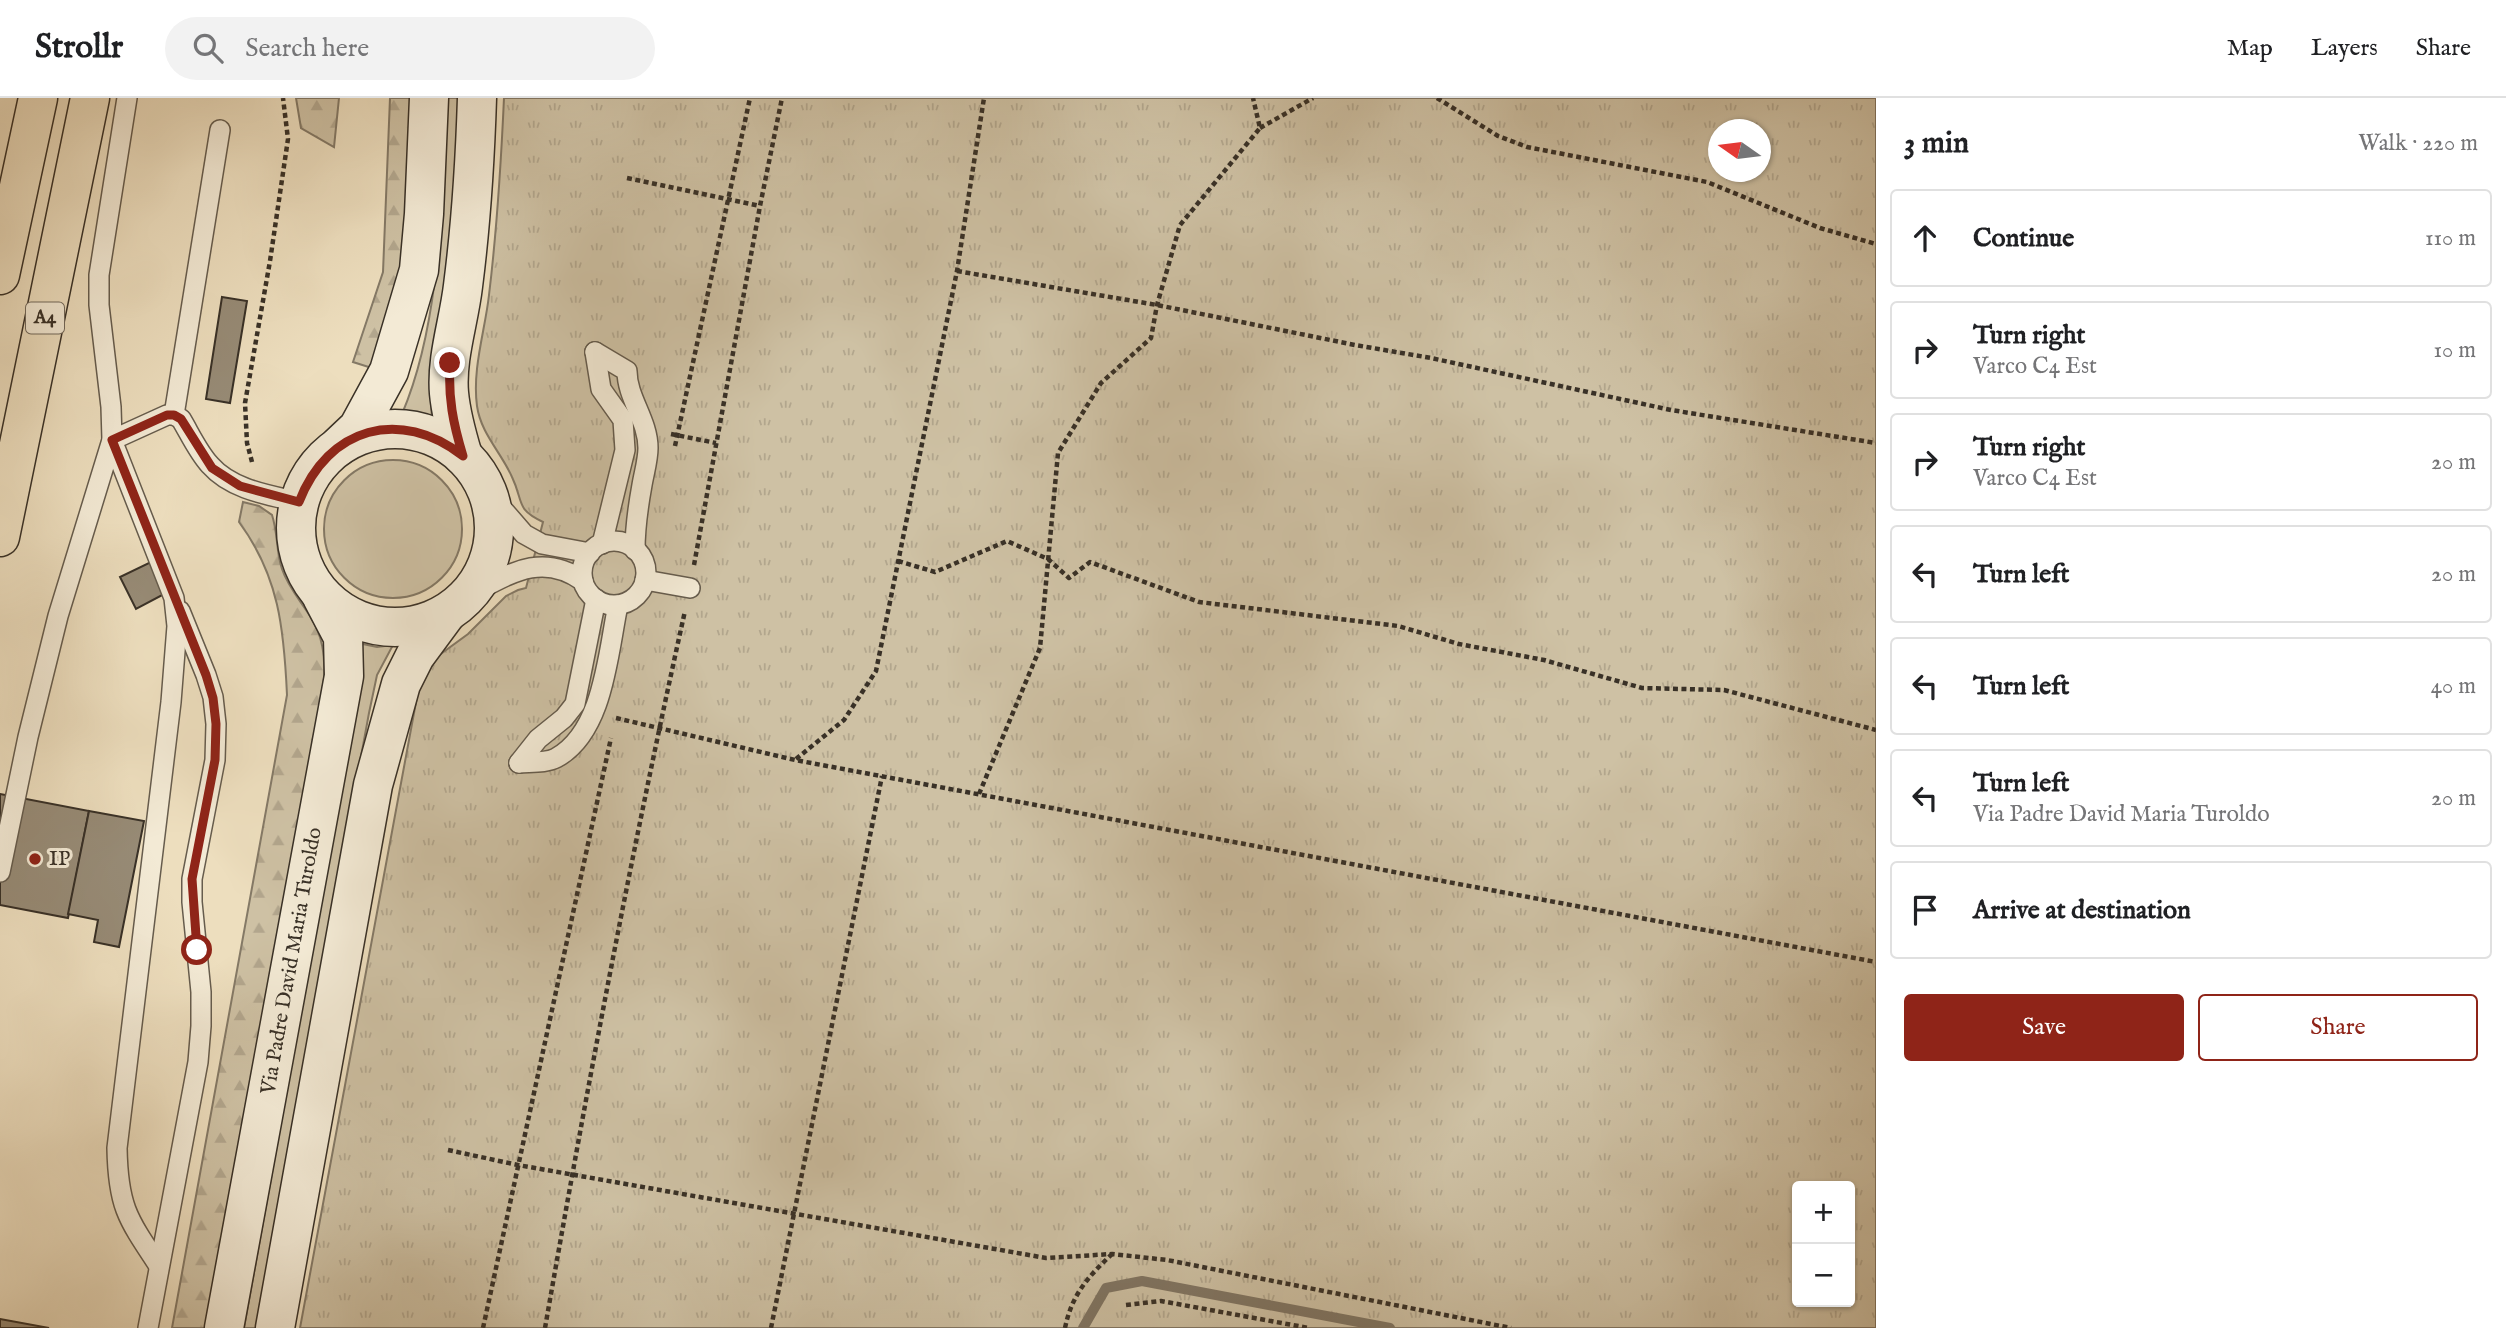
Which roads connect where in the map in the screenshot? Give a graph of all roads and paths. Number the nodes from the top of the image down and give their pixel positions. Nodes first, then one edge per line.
1 (37, 98) edge
2 (90, 98) edge
3 (127, 98) edge
4 (283, 98) edge
5 (429, 98) edge
6 (477, 98) edge
7 (782, 98) edge
8 (984, 98) edge
9 (1253, 98) edge
10 (1313, 98) edge
11 (1437, 98) edge
12 (1260, 128) junction
13 (220, 130) dead end
14 (627, 177) dead end
15 (760, 206) junction
16 (1876, 244) edge
17 (957, 271) junction
18 (0, 275) edge
19 (1157, 305) junction
20 (174, 415) junction
21 (112, 440) junction
22 (1876, 443) edge
23 (339, 446) junction
24 (463, 456) junction
25 (486, 490) junction
26 (253, 491) junction
27 (299, 502) junction
28 (0, 537) edge
29 (596, 548) junction
30 (635, 550) junction
31 (1048, 559) junction
32 (898, 561) junction
33 (645, 580) junction
34 (583, 581) junction
35 (690, 588) junction
36 (323, 597) junction
37 (174, 598) junction
38 (596, 599) junction
39 (457, 604) junction
40 (618, 605) junction
41 (659, 727) junction
42 (1876, 730) edge
43 (795, 760) junction
44 (883, 776) junction
45 (979, 794) junction
46 (0, 872) edge
47 (1876, 962) edge
48 (448, 1150) dead end
49 (572, 1174) junction
50 (792, 1213) junction
51 (1112, 1254) junction
52 (159, 1266) junction
53 (1126, 1305) dead end
54 (148, 1328) edge
55 (224, 1328) edge
56 (275, 1328) edge
57 (545, 1328) edge
58 (771, 1328) edge
59 (1065, 1328) edge
60 (1309, 1328) edge
61 (1511, 1328) edge

1 - 18 highway
2 - 28 highway, A4
3 - 21 lane
4 - 26 path
5 - 23 street
6 - 24 street
7 - 15 path
8 - 17 path
9 - 12 path
10 - 12 path
11 - 16 path
12 - 19 path
13 - 20 lane
14 - 15 path
15 - 35 path
17 - 19 path
17 - 32 path
19 - 22 path
19 - 31 path
20 - 21 lane
20 - 26 lane
21 - 37 lane
21 - 46 lane
23 - 24 street
23 - 27 street
24 - 25 street
25 - 29 lane
25 - 39 street
26 - 27 lane
27 - 36 street
29 - 30 lane
29 - 30 lane
29 - 34 lane
30 - 33 lane
31 - 32 path
31 - 42 path
31 - 45 path
32 - 43 path
33 - 35 lane
33 - 40 lane
34 - 38 lane
34 - 39 lane
35 - 41 path
36 - 39 street
36 - 55 street, Via Padre David Maria Turoldo
37 - 52 lane
37 - 52 lane
38 - 40 lane
38 - 40 lane
39 - 56 street
41 - 43 path
41 - 49 path
43 - 44 path
44 - 45 path
44 - 50 path
45 - 47 path
48 - 49 path
49 - 50 path
49 - 57 path
50 - 51 path
50 - 58 path
51 - 59 path
51 - 61 path
52 - 54 lane
53 - 60 path

